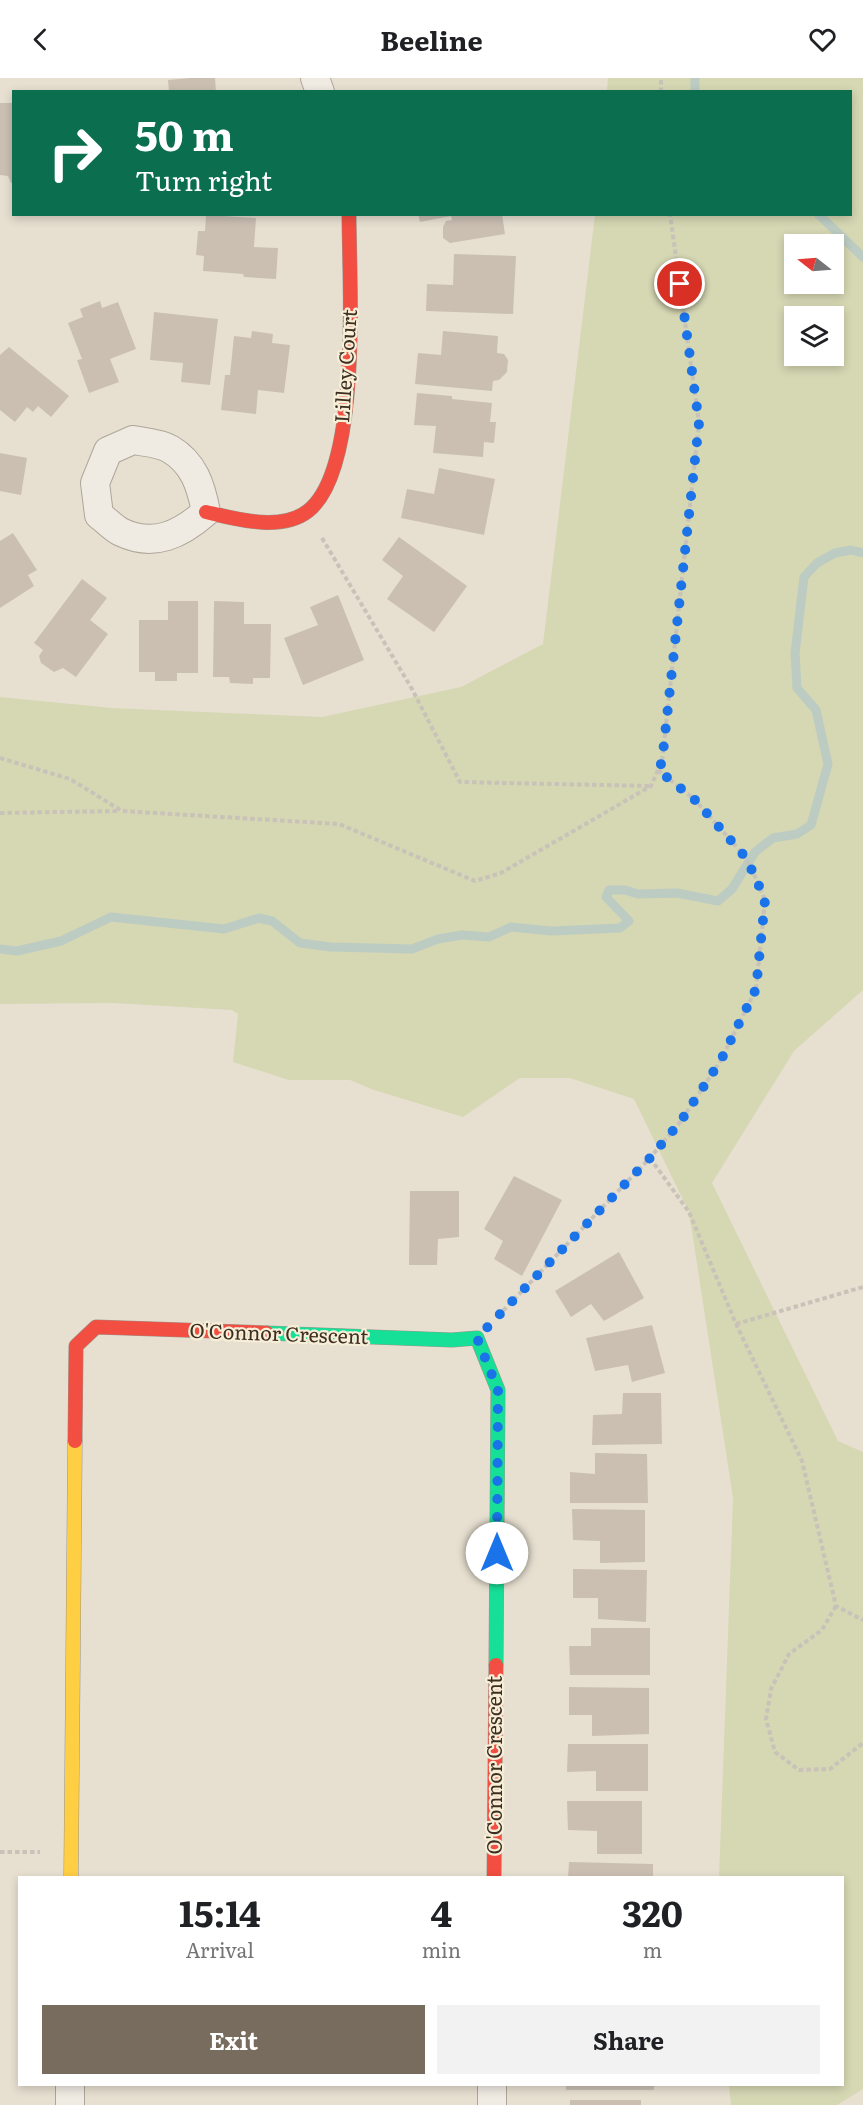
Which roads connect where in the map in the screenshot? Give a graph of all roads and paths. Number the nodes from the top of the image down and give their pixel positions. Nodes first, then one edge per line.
1 (349, 216) edge
2 (670, 216) edge
3 (206, 512) dead end
4 (307, 512) junction
5 (0, 758) edge
6 (658, 770) junction
7 (651, 786) junction
8 (122, 811) junction
9 (0, 813) edge
10 (650, 1158) junction
11 (863, 1287) edge
12 (736, 1324) junction
13 (477, 1338) junction
14 (836, 1606) junction
15 (863, 1620) edge
16 (863, 1743) edge
17 (0, 1852) edge
18 (71, 1852) junction
19 (71, 1876) edge
20 (494, 1876) edge
21 (70, 2086) edge
22 (492, 2086) edge
23 (70, 2105) edge
24 (492, 2105) edge

1 - 4 street, Lilley Court
2 - 6 path
3 - 4 street
4 - 7 path
5 - 8 path
6 - 7 path
6 - 10 path
7 - 8 path
8 - 9 path
10 - 12 path
10 - 13 path
11 - 12 path
12 - 14 path
13 - 18 street, O'Connor Crescent
13 - 20 street, O'Connor Crescent
14 - 15 path
14 - 16 path
17 - 18 path
18 - 19 street, O'Connor Crescent
21 - 23 street
22 - 24 street

